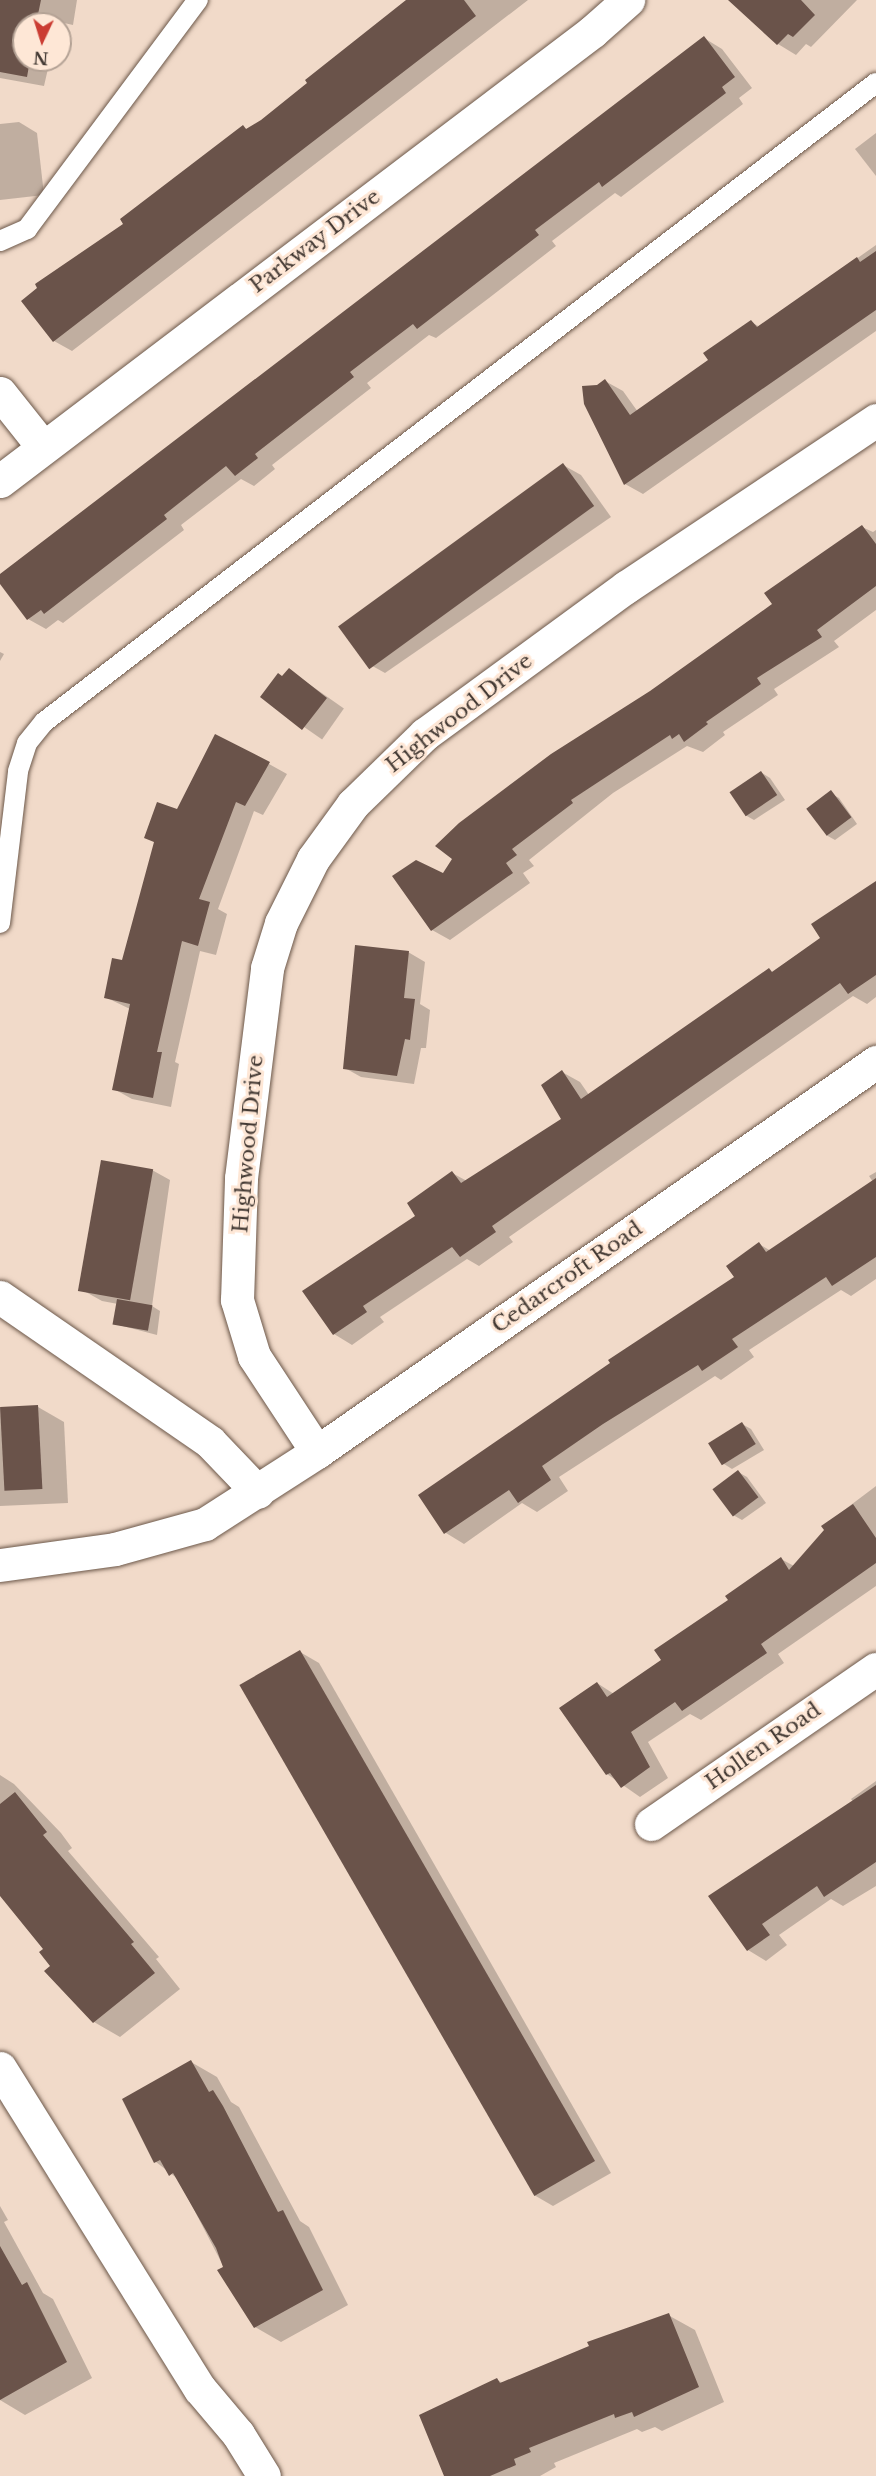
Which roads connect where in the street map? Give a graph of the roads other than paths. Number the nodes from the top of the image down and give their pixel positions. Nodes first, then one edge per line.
1 (198, 0) edge
2 (628, 0) edge
3 (876, 82) edge
4 (0, 241) edge
5 (0, 393) edge
6 (876, 420) edge
7 (44, 447) junction
8 (0, 481) edge
9 (0, 923) edge
10 (876, 1062) edge
11 (0, 1297) edge
12 (317, 1452) junction
13 (258, 1492) junction
14 (0, 1565) edge
15 (876, 1669) edge
16 (651, 1824) dead end
17 (0, 2068) edge
18 (264, 2476) edge

1 - 4 lane
2 - 7 street, Parkway Drive
3 - 9 lane
5 - 7 street
6 - 12 street, Highwood Drive
7 - 8 street, Parkway Drive
10 - 12 street, Cedarcroft Road
11 - 13 street
12 - 13 street, Cedarcroft Road
13 - 14 street, Cedarcroft Road
15 - 16 street, Hollen Road
17 - 18 street

